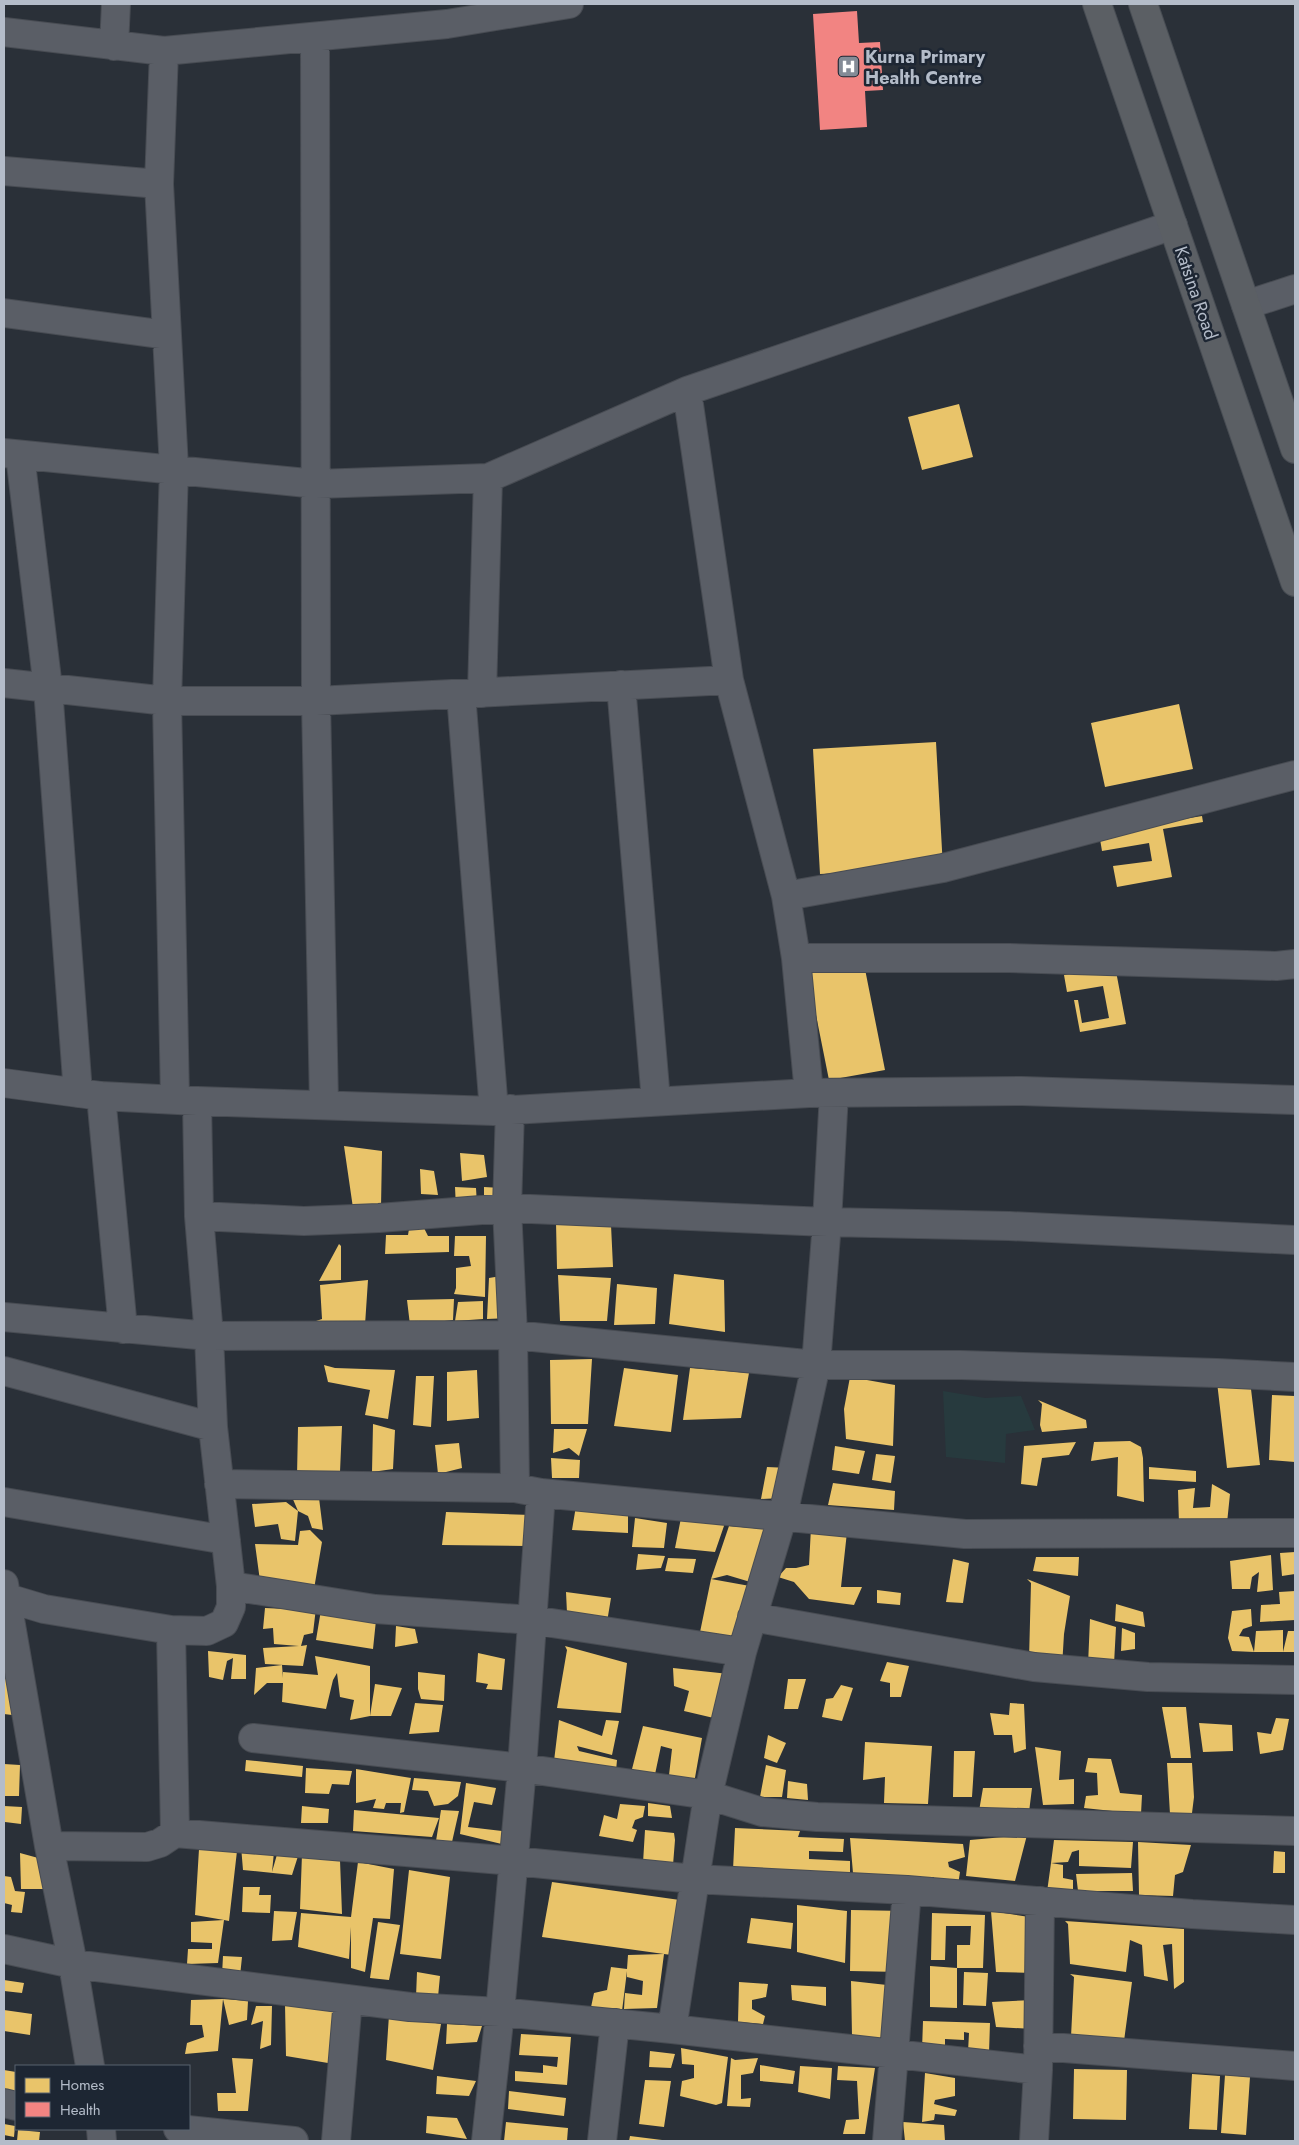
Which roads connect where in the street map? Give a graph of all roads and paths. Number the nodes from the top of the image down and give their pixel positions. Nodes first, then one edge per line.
1 (116, 4) edge
2 (570, 4) edge
3 (1097, 4) edge
4 (1143, 4) edge
5 (4, 32) edge
6 (316, 37) junction
7 (114, 46) junction
8 (164, 51) junction
9 (4, 170) edge
10 (159, 184) junction
11 (1173, 225) junction
12 (1295, 289) edge
13 (1246, 305) junction
14 (4, 313) edge
15 (167, 335) junction
16 (687, 391) junction
17 (1295, 449) edge
18 (12, 454) edge
19 (174, 468) junction
20 (488, 478) junction
21 (317, 484) junction
22 (1295, 582) edge
23 (729, 680) junction
24 (4, 683) edge
25 (621, 685) junction
26 (48, 688) junction
27 (472, 694) junction
28 (167, 701) junction
29 (316, 701) junction
30 (1295, 775) edge
31 (786, 896) junction
32 (796, 958) junction
33 (1295, 964) edge
34 (4, 1083) edge
35 (821, 1093) junction
36 (90, 1095) junction
37 (186, 1100) junction
38 (1295, 1100) edge
39 (656, 1101) junction
40 (324, 1104) junction
41 (502, 1110) junction
42 (507, 1208) junction
43 (199, 1216) junction
44 (827, 1222) junction
45 (1295, 1240) edge
46 (4, 1317) edge
47 (123, 1329) junction
48 (513, 1335) junction
49 (208, 1336) junction
50 (816, 1365) junction
51 (4, 1370) edge
52 (1295, 1377) edge
53 (213, 1427) junction
54 (220, 1484) junction
55 (528, 1490) junction
56 (4, 1502) edge
57 (783, 1515) junction
58 (1295, 1534) edge
59 (226, 1540) junction
60 (231, 1586) junction
61 (4, 1593) edge
62 (752, 1618) junction
63 (532, 1620) junction
64 (171, 1630) junction
65 (742, 1652) junction
66 (1295, 1680) edge
67 (253, 1738) dead end
68 (522, 1768) junction
69 (708, 1795) junction
70 (1295, 1831) edge
71 (175, 1833) junction
72 (49, 1846) junction
73 (514, 1861) junction
74 (694, 1879) junction
75 (907, 1890) junction
76 (1040, 1901) junction
77 (1295, 1920) edge
78 (4, 1949) edge
79 (73, 1964) junction
80 (348, 1999) junction
81 (500, 2012) junction
82 (615, 2024) junction
83 (672, 2029) junction
84 (895, 2054) junction
85 (1038, 2058) junction
86 (90, 2065) edge
87 (1295, 2066) edge
88 (188, 2130) edge
89 (294, 2141) edge
90 (336, 2141) edge
91 (486, 2141) edge
92 (602, 2141) edge
93 (887, 2141) edge
94 (1034, 2141) edge

1 - 7 street
2 - 6 street
3 - 11 highway, Katsina Road
4 - 13 highway
5 - 7 street
6 - 8 street
6 - 21 street
7 - 8 street
8 - 10 street
9 - 10 street
10 - 15 street
11 - 16 street
11 - 22 highway, Katsina Road
12 - 13 street
13 - 17 highway
14 - 15 street
15 - 19 street
16 - 20 street
16 - 23 street
18 - 19 street
18 - 26 street
19 - 21 street
19 - 28 street
20 - 21 street
20 - 27 street
21 - 29 street
23 - 25 street
23 - 31 street
24 - 26 street
25 - 27 street
25 - 39 street
26 - 28 street
26 - 36 street
27 - 29 street
27 - 41 street
28 - 29 street
28 - 37 street
29 - 40 street
30 - 31 street
31 - 32 street
32 - 33 street
32 - 35 street
34 - 36 street
35 - 38 street
35 - 39 street
35 - 44 street
36 - 37 street
36 - 47 street
37 - 40 street
37 - 43 street
39 - 41 street
40 - 41 street
41 - 42 street
42 - 43 street
42 - 44 street
42 - 48 street
43 - 49 street
44 - 45 street
44 - 50 street
46 - 47 street
47 - 49 street
48 - 49 street
48 - 50 street
48 - 55 street
49 - 53 street
50 - 52 street
50 - 57 street
51 - 53 street
53 - 54 street
54 - 55 street
54 - 59 street
55 - 57 street
55 - 63 street
56 - 59 street
57 - 58 street
57 - 62 street
59 - 60 street
60 - 63 street
60 - 64 street
61 - 64 street
61 - 72 street
62 - 65 street
62 - 66 street
63 - 65 street
63 - 68 street
64 - 71 street
65 - 69 street
67 - 68 street
68 - 69 street
68 - 73 street
69 - 70 street
69 - 74 street
71 - 72 street
71 - 73 street
72 - 79 street
73 - 74 street
73 - 81 street
74 - 75 street
74 - 83 street
75 - 76 street
75 - 84 street
76 - 77 street
76 - 85 street
78 - 79 street
79 - 80 street
79 - 86 street
80 - 81 street
80 - 90 street
81 - 82 street
81 - 91 street
82 - 83 street
82 - 92 street
83 - 84 street
84 - 85 street
84 - 93 street
85 - 87 street
85 - 94 street
88 - 89 street

